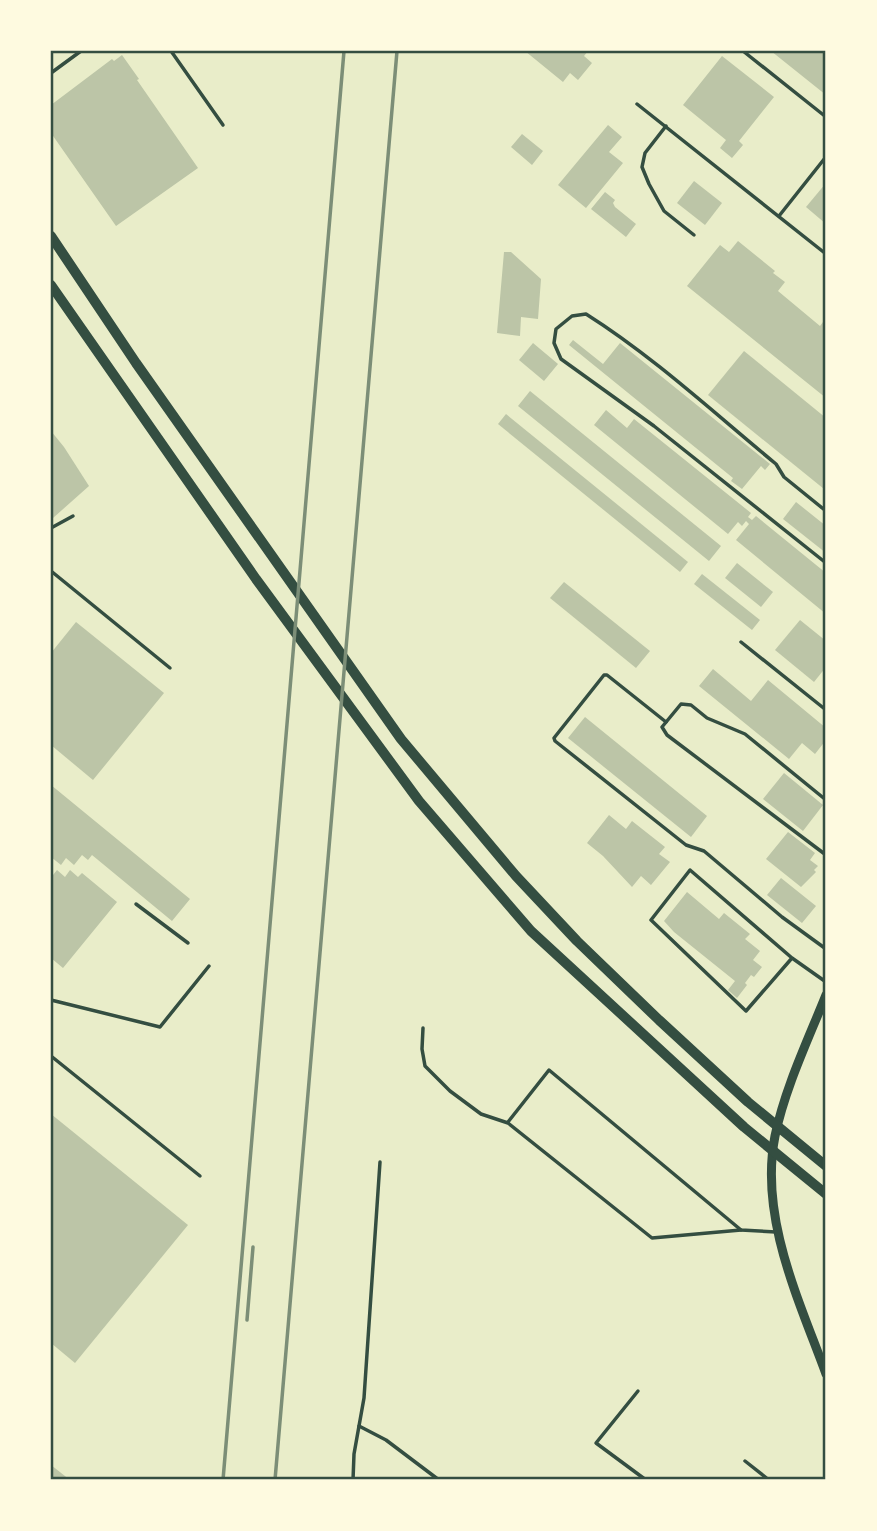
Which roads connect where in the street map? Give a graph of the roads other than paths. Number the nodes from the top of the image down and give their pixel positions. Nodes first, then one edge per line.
1 (81, 51) edge
2 (171, 51) edge
3 (744, 51) edge
4 (51, 72) edge
5 (637, 104) dead end
6 (826, 117) edge
7 (223, 125) dead end
8 (666, 126) junction
9 (824, 158) dead end
10 (779, 216) junction
11 (694, 235) dead end
12 (51, 236) edge
13 (826, 254) edge
14 (51, 285) edge
15 (826, 511) edge
16 (73, 516) dead end
17 (51, 528) edge
18 (826, 563) edge
19 (51, 570) edge
20 (741, 642) dead end
21 (170, 668) dead end
22 (826, 710) edge
23 (666, 722) junction
24 (826, 800) edge
25 (826, 855) edge
26 (136, 904) dead end
27 (188, 943) dead end
28 (826, 949) edge
29 (792, 958) junction
30 (209, 966) dead end
31 (826, 982) edge
32 (826, 995) edge
33 (51, 1000) edge
34 (423, 1027) dead end
35 (51, 1056) edge
36 (508, 1123) junction
37 (380, 1162) dead end
38 (826, 1166) edge
39 (200, 1176) dead end
40 (826, 1194) edge
41 (741, 1230) junction
42 (776, 1231) junction
43 (826, 1374) edge
44 (638, 1391) dead end
45 (359, 1426) junction
46 (745, 1461) dead end
47 (353, 1480) edge
48 (439, 1480) edge
49 (646, 1480) edge
50 (769, 1480) edge

1 - 4 lane
2 - 7 lane
3 - 6 lane
5 - 8 lane
8 - 10 lane
8 - 11 lane
9 - 10 lane
10 - 13 lane
12 - 38 main road
14 - 40 main road
15 - 18 lane
16 - 17 lane
19 - 21 lane
20 - 22 lane
23 - 24 lane
23 - 25 lane
23 - 28 lane
26 - 27 lane
29 - 29 lane
29 - 31 lane
30 - 33 lane
32 - 42 street
34 - 36 lane
35 - 39 lane
36 - 41 lane
36 - 41 lane
37 - 45 lane
41 - 42 lane
42 - 43 street
44 - 49 lane
45 - 47 lane
45 - 48 lane
46 - 50 lane

